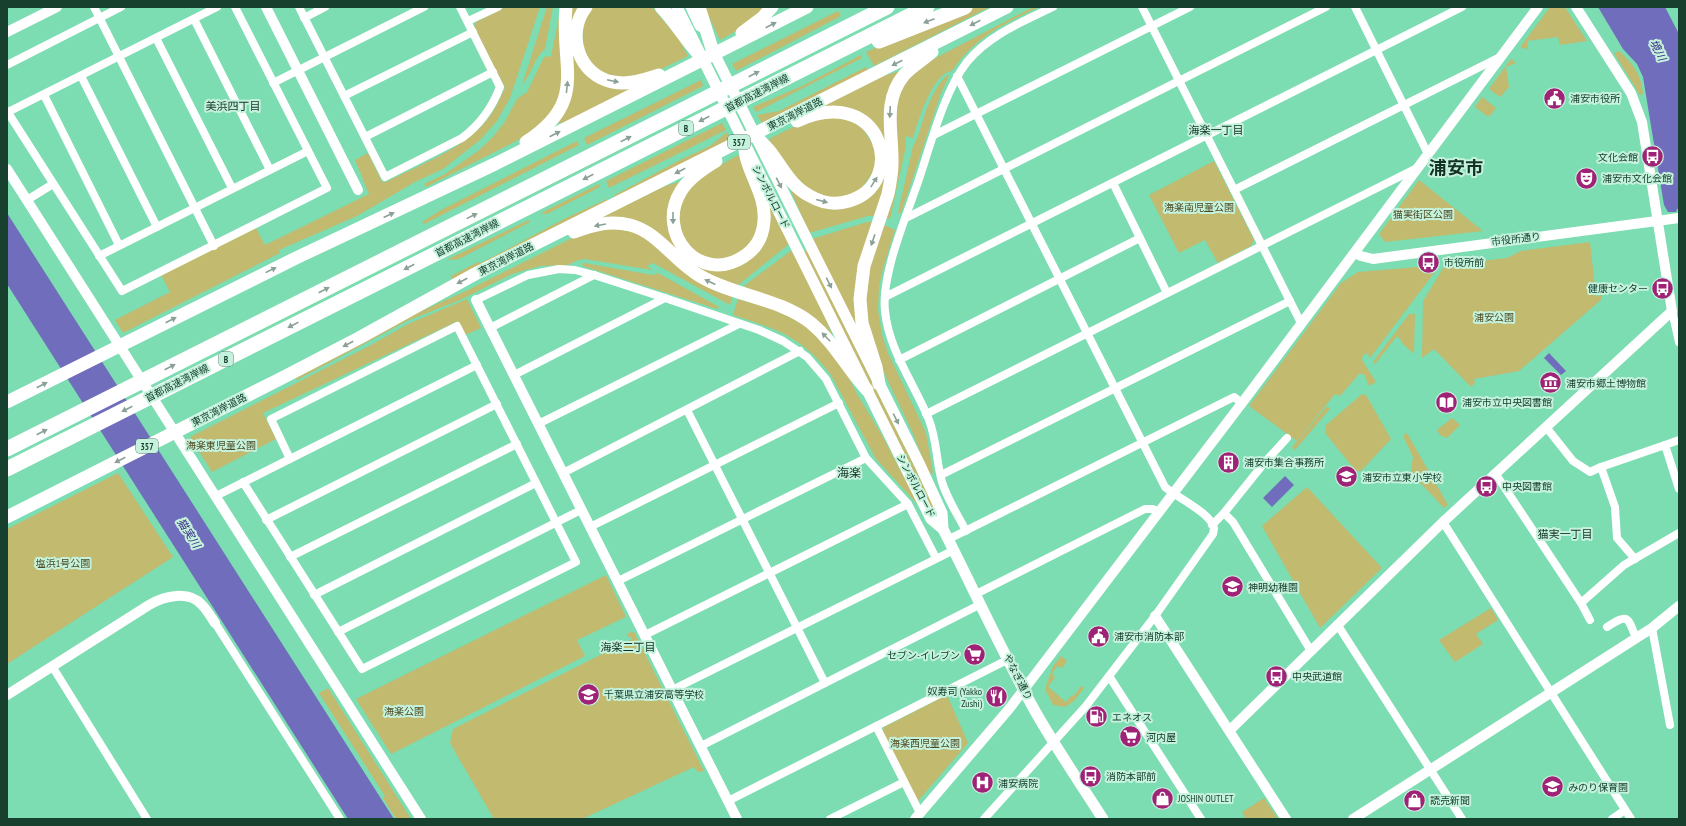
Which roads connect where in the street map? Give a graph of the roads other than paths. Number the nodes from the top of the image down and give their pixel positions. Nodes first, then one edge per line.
1 (58, 7) edge
2 (94, 7) edge
3 (120, 7) edge
4 (217, 7) edge
5 (235, 7) edge
6 (266, 7) edge
7 (299, 7) edge
8 (326, 7) edge
9 (424, 7) edge
10 (460, 7) edge
11 (498, 7) edge
12 (566, 7) edge
13 (586, 7) edge
14 (661, 7) edge
15 (677, 7) edge
16 (691, 7) edge
17 (699, 7) edge
18 (772, 7) edge
19 (807, 7) edge
20 (870, 7) edge
21 (887, 7) edge
22 (927, 7) edge
23 (965, 7) edge
24 (1007, 7) edge
25 (1053, 7) edge
26 (1142, 7) edge
27 (1190, 7) edge
28 (1326, 7) edge
29 (1355, 7) edge
30 (1462, 7) edge
31 (1538, 7) edge
32 (1576, 7) edge
33 (99, 18) junction
34 (304, 18) junction
35 (194, 19) junction
36 (468, 21) junction
37 (1152, 26) junction
38 (7, 32) edge
39 (473, 32) junction
40 (156, 38) junction
41 (944, 39) junction
42 (728, 47) junction
43 (1376, 50) junction
44 (800, 51) junction
45 (708, 55) junction
46 (119, 57) junction
47 (324, 57) junction
48 (1501, 57) junction
49 (7, 65) edge
50 (686, 68) junction
51 (297, 70) junction
52 (493, 72) junction
53 (797, 73) junction
54 (81, 76) junction
55 (957, 76) junction
56 (1179, 81) junction
57 (273, 83) junction
58 (44, 95) junction
59 (344, 96) junction
60 (1404, 106) junction
61 (7, 112) edge
62 (976, 114) junction
63 (766, 128) junction
64 (934, 135) junction
65 (1206, 136) junction
66 (365, 137) junction
67 (750, 139) junction
68 (729, 147) junction
69 (308, 151) junction
70 (1428, 154) junction
71 (495, 164) junction
72 (1418, 167) junction
73 (7, 169) edge
74 (1004, 169) junction
75 (270, 170) junction
76 (1113, 183) junction
77 (53, 184) junction
78 (232, 188) junction
79 (358, 190) dead end
80 (1234, 190) junction
81 (27, 200) junction
82 (195, 208) junction
83 (906, 218) junction
84 (1675, 218) edge
85 (1658, 221) junction
86 (1032, 224) junction
87 (157, 227) junction
88 (1140, 238) junction
89 (119, 245) junction
90 (534, 245) junction
91 (214, 246) junction
92 (1262, 246) junction
93 (1355, 253) junction
94 (99, 256) junction
95 (594, 275) junction
96 (1059, 279) junction
97 (1167, 293) junction
98 (885, 297) junction
99 (665, 298) junction
100 (476, 300) joint
101 (1290, 301) junction
102 (1672, 311) junction
103 (1301, 323) junction
104 (739, 324) junction
105 (490, 328) junction
106 (1087, 334) junction
107 (1679, 342) edge
108 (800, 351) junction
109 (899, 360) junction
110 (477, 365) junction
111 (514, 375) junction
112 (873, 387) junction
113 (1114, 388) junction
114 (7, 402) edge
115 (838, 403) junction
116 (1242, 403) junction
117 (497, 404) junction
118 (687, 410) junction
119 (926, 414) junction
120 (538, 424) junction
121 (1546, 427) junction
122 (1287, 438) dead end
123 (1679, 440) edge
124 (1142, 443) junction
125 (517, 444) junction
126 (1665, 445) junction
127 (7, 449) edge
128 (866, 458) junction
129 (290, 459) junction
130 (715, 465) junction
131 (1601, 467) junction
132 (7, 469) edge
133 (563, 473) junction
134 (1495, 473) junction
135 (941, 475) junction
136 (242, 482) junction
137 (536, 482) junction
138 (1679, 489) edge
139 (1173, 493) junction
140 (216, 496) junction
141 (908, 504) junction
142 (582, 510) junction
143 (1158, 512) junction
144 (1224, 512) junction
145 (10, 515) edge
146 (742, 518) junction
147 (266, 520) junction
148 (556, 522) junction
149 (1443, 522) junction
150 (1212, 525) junction
151 (590, 527) junction
152 (944, 529) joint
153 (966, 531) junction
154 (1679, 533) edge
155 (949, 540) junction
156 (954, 550) junction
157 (290, 557) junction
158 (936, 558) junction
159 (1635, 559) junction
160 (770, 574) junction
161 (618, 581) junction
162 (976, 594) junction
163 (314, 595) junction
164 (981, 604) junction
165 (1581, 604) junction
166 (1679, 606) edge
167 (1155, 616) junction
168 (1590, 620) dead end
169 (1610, 622) dead end
170 (215, 623) joint
171 (1337, 624) junction
172 (797, 628) junction
173 (1652, 628) junction
174 (338, 632) junction
175 (645, 635) junction
176 (1636, 638) junction
177 (1310, 651) junction
178 (1008, 659) junction
179 (52, 666) junction
180 (1109, 676) junction
181 (825, 683) junction
182 (1024, 689) junction
183 (672, 690) junction
184 (1551, 692) junction
185 (7, 695) edge
186 (1670, 725) dead end
187 (876, 726) junction
188 (1230, 730) junction
189 (1053, 741) junction
190 (701, 746) junction
191 (1430, 770) junction
192 (904, 782) junction
193 (728, 801) junction
194 (1625, 810) junction
195 (917, 816) edge
196 (147, 819) edge
197 (340, 819) edge
198 (421, 819) edge
199 (737, 819) edge
200 (830, 819) edge
201 (984, 819) edge
202 (1103, 819) edge
203 (1201, 819) edge
204 (1286, 819) edge
205 (1353, 819) edge
206 (1462, 819) edge
207 (1612, 819) edge
208 (1631, 819) edge

1 - 38 street
2 - 33 street
3 - 33 street
4 - 35 street
5 - 57 street
6 - 51 street
7 - 34 street
8 - 34 street
9 - 47 street
10 - 36 street
11 - 36 street
71 -> 12 highway
13 -> 50 highway
14 - 45 highway
15 - 45 main road, シンボルロード
16 - 45 main road, シンボルロード
17 - 45 highway
18 - 42 highway
42 -> 19 highway
20 - 44 highway
21 - 44 highway, 首都高速湾岸線 / B
22 - 53 highway, 首都高速湾岸線 / B
23 -> 53 highway
24 -> 41 highway, 東京湾岸道路 / 357
25 - 55 street
26 - 37 street
27 - 37 street
28 - 56 street
29 - 43 street
30 - 43 street
31 - 48 street
32 - 85 street
33 - 46 street
33 - 49 street
34 - 47 street
35 - 40 street
35 - 75 street
36 - 39 street
37 - 56 street
37 - 62 street
39 - 52 street
39 - 59 street
40 - 46 street
40 - 78 street
41 -> 63 highway, 東京湾岸道路 / 357
41 -> 112 highway
42 - 50 highway
43 - 60 street
43 - 65 street
127 -> 44 highway, 首都高速湾岸線 / B
45 - 67 main road, シンボルロード
46 - 54 street
46 - 82 street
47 - 51 street
47 - 59 street
48 - 60 street
48 - 70 street
71 -> 50 highway
51 - 57 street
51 - 79 street
52 - 66 street
52 - 66 street
53 -> 132 highway, 首都高速湾岸線 / B
54 - 58 street
54 - 87 street
55 - 62 street
55 - 64 street
56 - 65 street
56 - 74 street
57 - 69 street
58 - 61 street
58 - 89 street
59 - 66 street
60 - 70 street
60 - 80 street
61 - 77 street
62 - 64 street
62 - 74 street
67 -> 63 highway
63 - 68 highway, 東京湾岸道路 / 357
64 - 83 street
65 - 76 street
65 - 80 street
68 -> 67 highway
67 -> 112 main road, シンボルロード
67 - 112 main road, シンボルロード
68 -> 90 highway, 東京湾岸道路 / 357
69 - 75 street
69 - 91 street
70 - 72 street
114 -> 71 highway
72 - 92 street
72 - 93 street
73 - 81 street
74 - 83 street
74 - 86 street
75 - 78 street
76 - 86 street
76 - 88 street
77 - 81 street
77 - 94 street
78 - 82 street
80 - 92 street
81 - 140 street
82 - 87 street
82 - 91 street
83 - 98 street
84 - 85 street, 市役所通り
85 - 93 street, 市役所通り
85 - 102 street
86 - 96 street
86 - 98 street
87 - 89 street
88 - 96 street
88 - 97 street
89 - 94 street
112 -> 90 highway
90 -> 145 highway, 東京湾岸道路 / 357
91 - 94 street
92 - 97 street
92 - 101 street
93 - 103 street
95 - 99 street
95 - 100 street
95 - 105 street
96 - 106 street
96 - 109 street
97 - 106 street
98 - 109 street
99 - 104 street
99 - 111 street
100 - 105 street
101 - 103 street
101 - 113 street
102 - 107 street
102 - 121 street
103 - 116 street
104 - 108 street
104 - 120 street
105 - 111 street
106 - 113 street
106 - 119 street
108 - 115 street
108 - 118 street
109 - 119 street
110 - 117 street
110 - 129 street
110 - 129 street
111 - 120 street
112 - 152 main road, シンボルロード
113 - 124 street
113 - 135 street
115 - 128 street
115 - 130 street
116 - 124 street
116 - 139 street
117 - 125 street
117 - 147 street
118 - 130 street
118 - 133 street
119 - 135 street
120 - 133 street
121 - 131 street
121 - 134 street
122 - 144 street
123 - 126 street
124 - 139 street
124 - 153 street
125 - 137 street
125 - 157 street
126 - 131 street
126 - 138 street
128 - 141 street
128 - 146 street
129 - 136 street
130 - 146 street
130 - 151 street
131 - 159 street
133 - 142 street
134 - 149 street
134 - 165 street
135 - 153 street
136 - 140 street
136 - 147 street
137 - 148 street
137 - 163 street
139 - 143 street
139 - 150 street
140 - 198 street
141 - 158 street
141 - 160 street
142 - 148 street
142 - 151 street
143 - 162 street
143 - 182 street
144 - 150 street
144 - 177 street
146 - 160 street
146 - 161 street
147 - 157 street
148 - 174 street
148 - 174 street
149 - 171 street
149 - 184 street
150 - 167 street
151 - 161 street
152 - 155 main road, やなぎ通り
153 - 155 street
154 - 159 street
155 - 156 main road, やなぎ通り
156 - 158 street
156 - 162 main road, やなぎ通り
157 - 163 street
158 - 172 street
159 - 165 street
160 - 172 street
160 - 175 street
161 - 175 street
162 - 164 main road, やなぎ通り
163 - 174 street
164 - 178 main road, やなぎ通り
164 - 181 street
165 - 168 street
166 - 173 street
167 - 180 street
167 - 188 street
169 - 176 street
170 - 179 street
170 - 197 street
171 - 177 street
171 - 191 street
172 - 181 street
172 - 183 street
173 - 176 street
173 - 186 street
175 - 183 street
176 - 184 street
177 - 188 street
178 - 182 main road, やなぎ通り
178 - 187 street
179 - 185 street
179 - 196 street
180 - 189 street
180 - 203 street
181 - 190 street
182 - 189 main road, やなぎ通り
182 - 195 street
183 - 190 street
184 - 191 street
184 - 194 street
187 - 192 street
187 - 193 street
188 - 204 street
189 - 201 street
189 - 202 main road, やなぎ通り
190 - 193 street
191 - 205 street
191 - 206 street
192 - 195 street
192 - 200 street
193 - 199 street
194 - 207 street
194 - 208 street

